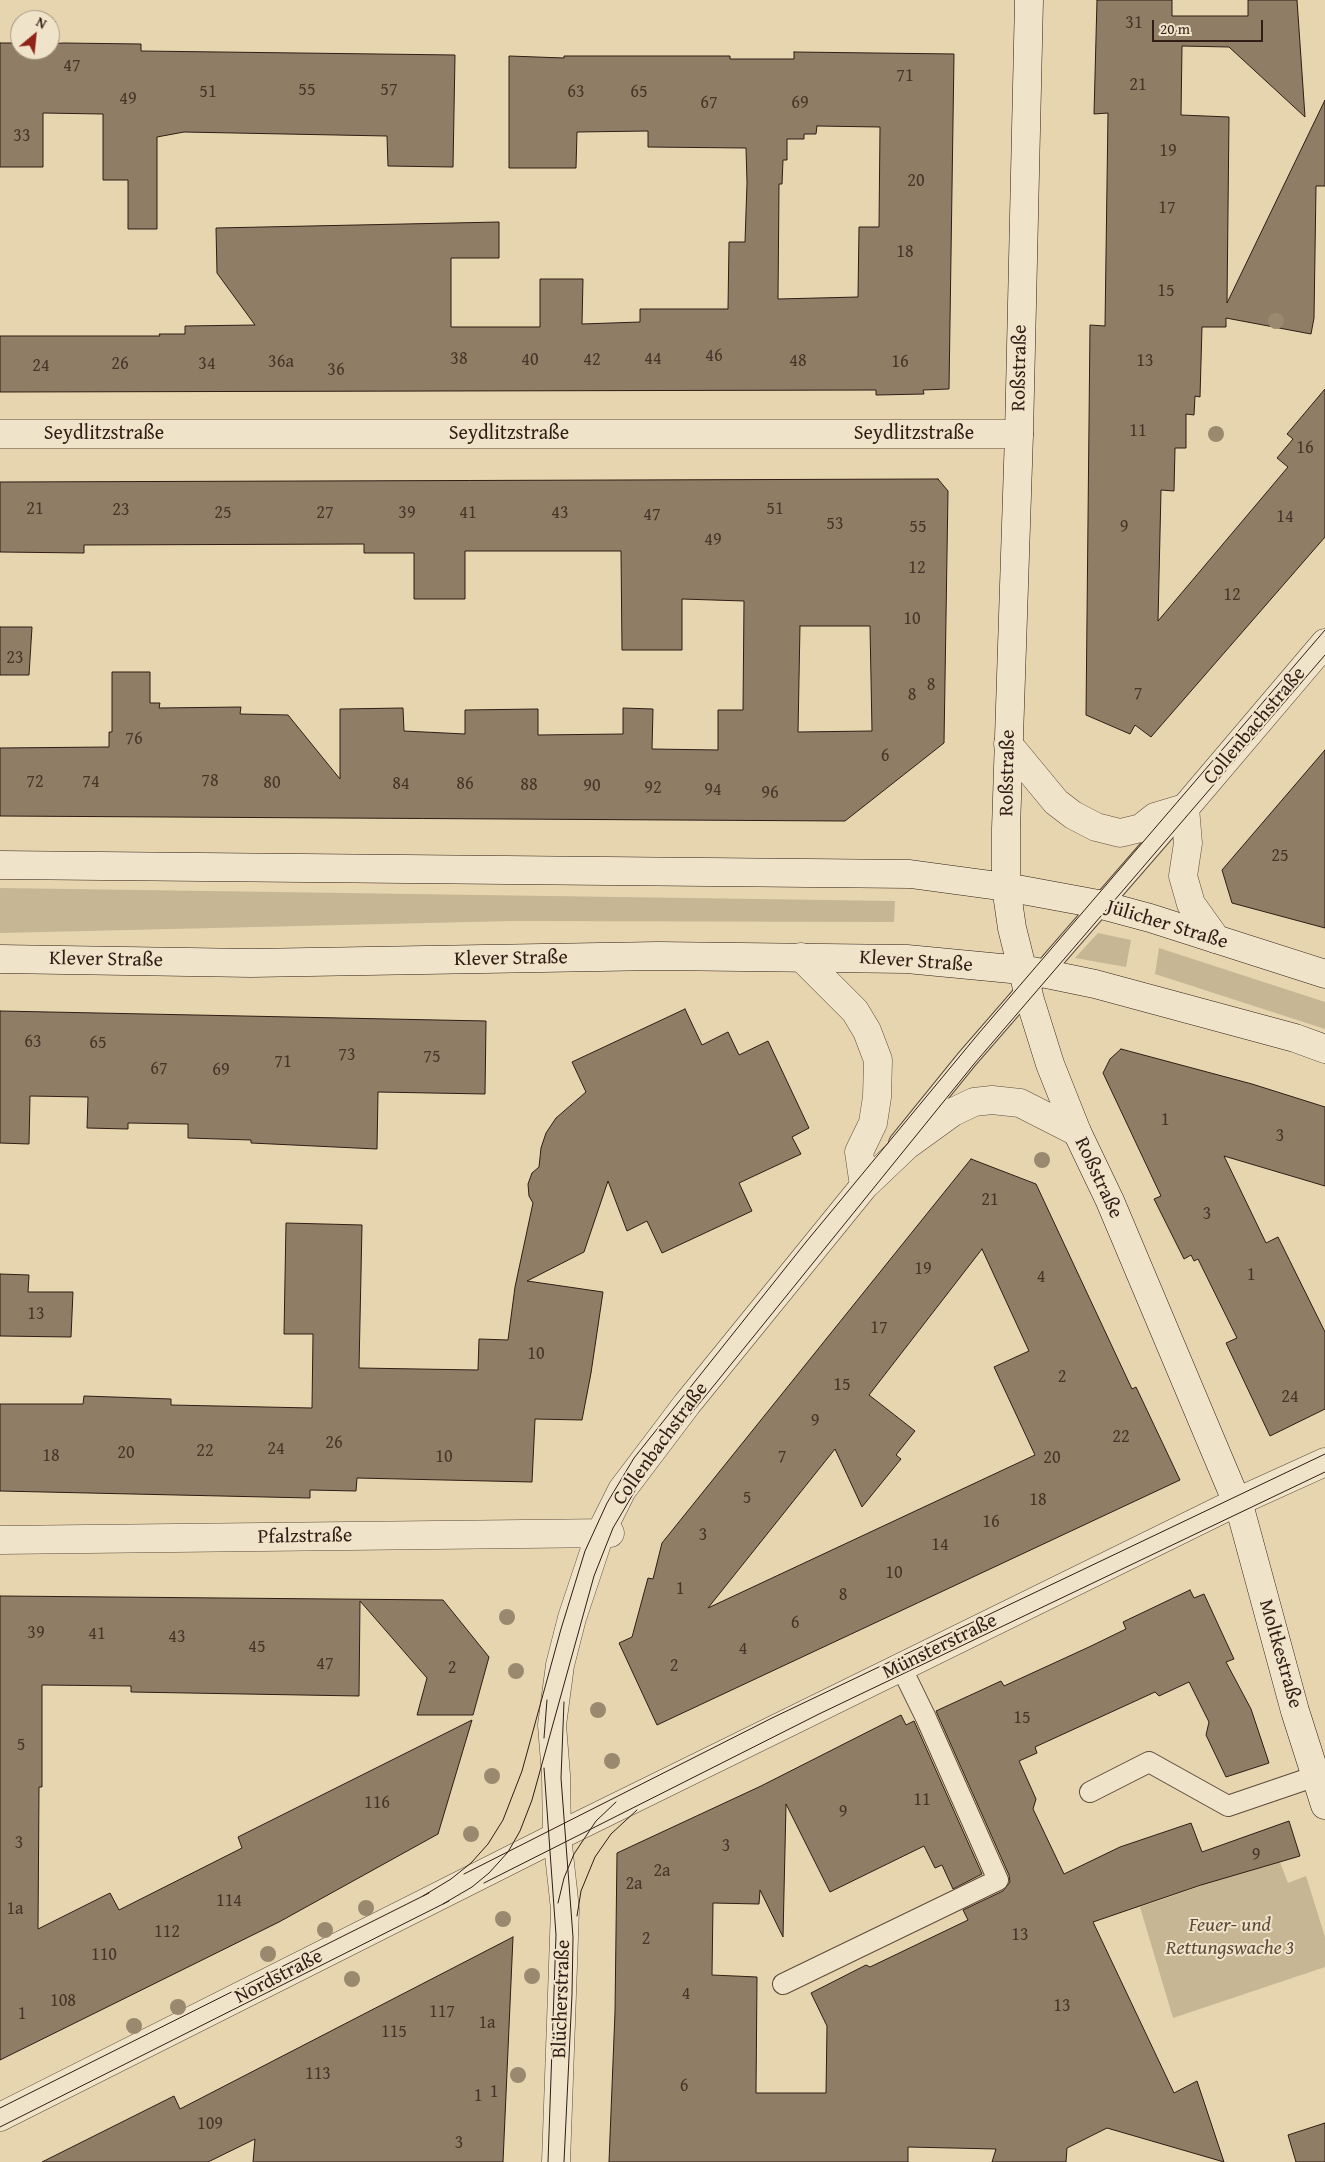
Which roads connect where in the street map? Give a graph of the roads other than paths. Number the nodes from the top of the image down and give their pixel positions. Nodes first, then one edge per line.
1 (1029, 0) edge
2 (0, 434) edge
3 (1019, 434) junction
4 (1325, 643) edge
5 (1008, 744) junction
6 (1185, 808) junction
7 (0, 864) edge
8 (1006, 887) junction
9 (1101, 905) junction
10 (1216, 939) junction
11 (801, 957) junction
12 (0, 958) edge
13 (1325, 974) edge
14 (1030, 978) junction
15 (1325, 1049) edge
16 (1077, 1132) junction
17 (864, 1186) junction
18 (1325, 1462) edge
19 (1237, 1502) junction
20 (605, 1534) junction
21 (0, 1540) edge
22 (901, 1667) junction
23 (1316, 1776) junction
24 (1090, 1792) dead end
25 (1325, 1805) edge
26 (557, 1836) junction
27 (783, 1984) dead end
28 (0, 2117) edge
29 (556, 2162) edge

1 - 3 street, Roßstraße
2 - 3 street, Seydlitzstraße
3 - 5 street, Roßstraße
4 - 6 street, Collenbachstraße
5 - 6 street
5 - 8 street, Roßstraße
6 - 9 lane
6 - 10 street
7 - 8 street
8 - 9 street, Jülicher Straße
8 - 14 street, Roßstraße
9 - 10 street, Jülicher Straße
9 - 14 lane
10 - 13 street, Jülicher Straße
11 - 12 street, Klever Straße
11 - 14 street, Klever Straße
11 - 17 street
14 - 15 street
14 - 16 street, Roßstraße
14 - 17 lane
16 - 17 street, Collenbachstraße
16 - 19 street, Roßstraße
17 - 20 street, Collenbachstraße
18 - 19 street, Münsterstraße
19 - 22 street, Münsterstraße
19 - 23 street, Moltkestraße
20 - 21 street, Pfalzstraße
20 - 26 street, Collenbachstraße
22 - 26 street, Münsterstraße
22 - 27 lane
23 - 24 lane
23 - 25 street, Moltkestraße
26 - 28 street, Nordstraße
26 - 29 street, Blücherstraße

